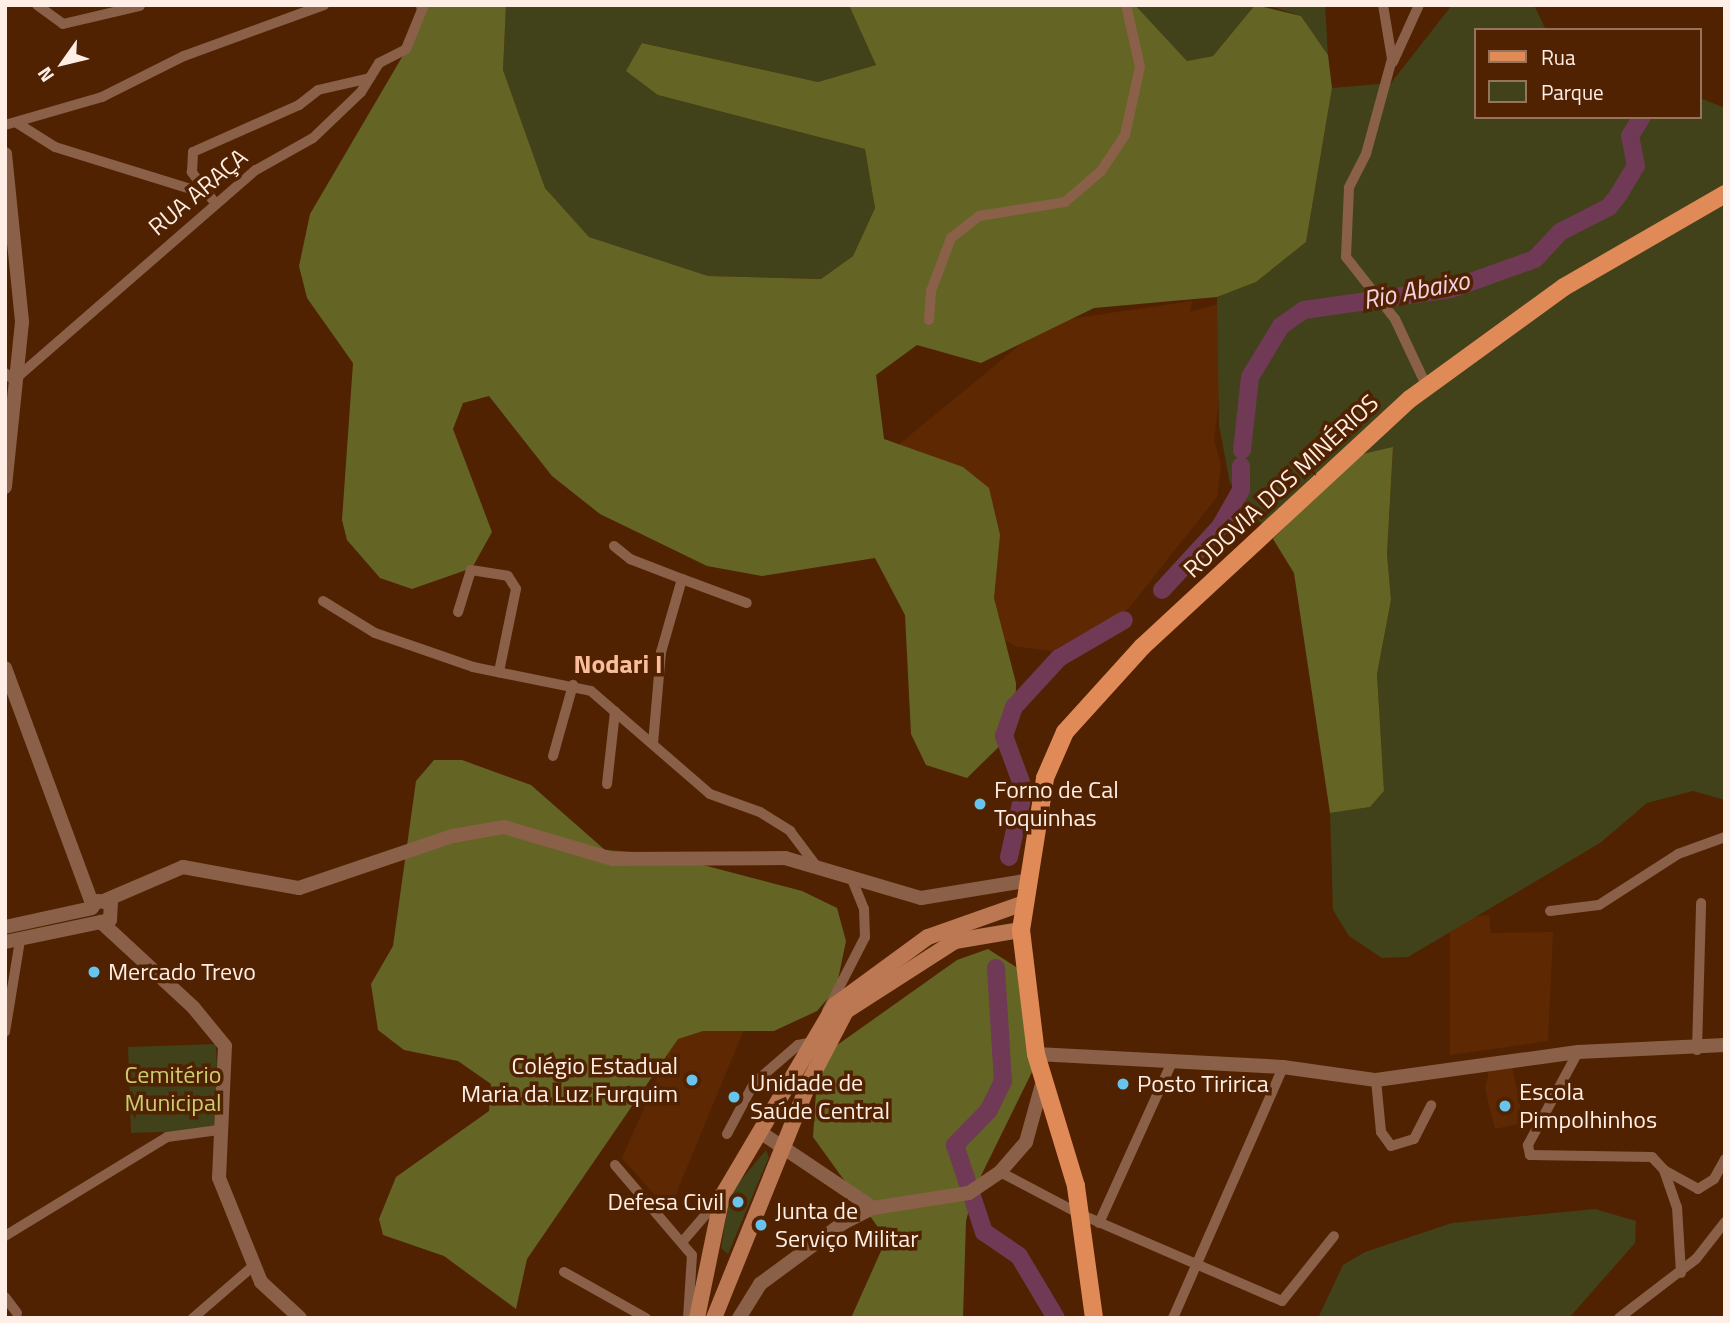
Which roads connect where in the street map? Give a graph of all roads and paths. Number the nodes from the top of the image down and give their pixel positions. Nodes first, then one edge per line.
1 (37, 5) edge
2 (324, 5) edge
3 (424, 5) edge
4 (1126, 5) edge
5 (1383, 5) edge
6 (1419, 5) edge
7 (140, 6) edge
8 (1389, 67) junction
9 (370, 78) junction
10 (18, 123) junction
11 (5, 125) edge
12 (5, 154) edge
13 (207, 194) junction
14 (1725, 194) edge
15 (215, 204) junction
16 (929, 320) dead end
17 (10, 376) edge
18 (1427, 387) junction
19 (5, 487) edge
20 (614, 546) dead end
21 (682, 579) junction
22 (323, 601) dead end
23 (747, 603) dead end
24 (458, 612) dead end
25 (5, 668) edge
26 (499, 672) junction
27 (573, 685) junction
28 (615, 711) junction
29 (653, 743) junction
30 (553, 756) dead end
31 (607, 784) dead end
32 (1725, 837) edge
33 (814, 863) junction
34 (852, 880) junction
35 (1025, 881) junction
36 (136, 886) junction
37 (99, 903) junction
38 (1702, 903) dead end
39 (1021, 904) junction
40 (1550, 911) dead end
41 (107, 918) junction
42 (5, 928) edge
43 (1021, 930) junction
44 (13, 941) edge
45 (824, 1021) junction
46 (5, 1032) edge
47 (813, 1042) junction
48 (1725, 1045) edge
49 (1697, 1050) junction
50 (1578, 1052) junction
51 (1036, 1054) junction
52 (1171, 1064) junction
53 (1283, 1067) junction
54 (1044, 1076) junction
55 (1376, 1080) junction
56 (1431, 1105) dead end
57 (219, 1130) junction
58 (760, 1132) junction
59 (727, 1134) dead end
60 (782, 1146) junction
61 (1725, 1159) edge
62 (615, 1165) dead end
63 (1664, 1170) junction
64 (1000, 1172) junction
65 (722, 1196) junction
66 (873, 1208) junction
67 (1080, 1214) junction
68 (1725, 1222) edge
69 (1099, 1223) junction
70 (5, 1236) edge
71 (1334, 1236) dead end
72 (683, 1241) junction
73 (1194, 1264) junction
74 (710, 1265) junction
75 (252, 1267) junction
76 (733, 1270) junction
77 (564, 1272) dead end
78 (1681, 1273) junction
79 (5, 1297) edge
80 (17, 1313) dead end
81 (298, 1317) edge
82 (193, 1318) edge
83 (646, 1318) edge
84 (688, 1318) edge
85 (696, 1318) edge
86 (713, 1318) edge
87 (739, 1318) edge
88 (1094, 1318) edge
89 (1173, 1318) edge
90 (1619, 1318) edge

1 - 7 street
2 - 10 street
3 - 9 street, RUA ARAÇA
4 - 16 street
5 - 8 street
6 - 8 street
8 - 18 street
9 - 13 street
9 - 15 street, RUA ARAÇA
10 - 11 street
10 - 13 street
12 - 17 street
13 - 15 street
14 - 18 main road, RODOVIA DOS MINÉRIOS
15 - 17 street, RUA ARAÇA
17 - 19 street
18 - 35 main road, RODOVIA DOS MINÉRIOS
20 - 21 street
21 - 23 street
21 - 29 street
22 - 26 street
24 - 26 street
25 - 37 street
26 - 27 street
27 - 28 street
27 - 30 street
28 - 29 street
28 - 31 street
29 - 33 street
32 - 40 street
33 - 34 street
33 - 36 street
34 - 35 street
34 - 45 street
35 - 39 main road, RODOVIA DOS MINÉRIOS
36 - 37 street
36 - 41 street
37 - 41 street
37 - 42 street
38 - 49 street
39 - 43 main road, RODOVIA DOS MINÉRIOS
39 - 45 main road
41 - 44 street
41 - 57 street
43 - 51 main road, RODOVIA DOS MINÉRIOS
43 - 60 main road
44 - 46 street
45 - 47 main road
47 - 58 main road
47 - 59 street
48 - 49 street
49 - 50 street
50 - 55 street
50 - 63 street
51 - 52 street
51 - 54 main road, RODOVIA DOS MINÉRIOS
52 - 53 street
52 - 69 street
53 - 55 street
53 - 73 street
54 - 64 street
54 - 67 main road, RODOVIA DOS MINÉRIOS
55 - 56 street
57 - 70 street
57 - 75 street
58 - 60 street
58 - 65 main road
60 - 66 street
60 - 76 main road
61 - 63 street
62 - 72 street
63 - 78 street
64 - 66 street
64 - 67 street
65 - 72 street
65 - 74 main road
66 - 87 street
67 - 69 street
67 - 88 main road, RODOVIA DOS MINÉRIOS
68 - 78 street
69 - 73 street
71 - 73 street
72 - 84 street
73 - 89 street
74 - 76 main road
74 - 85 main road
75 - 81 street
75 - 82 street
76 - 86 main road
77 - 83 street
78 - 90 street
79 - 80 street

